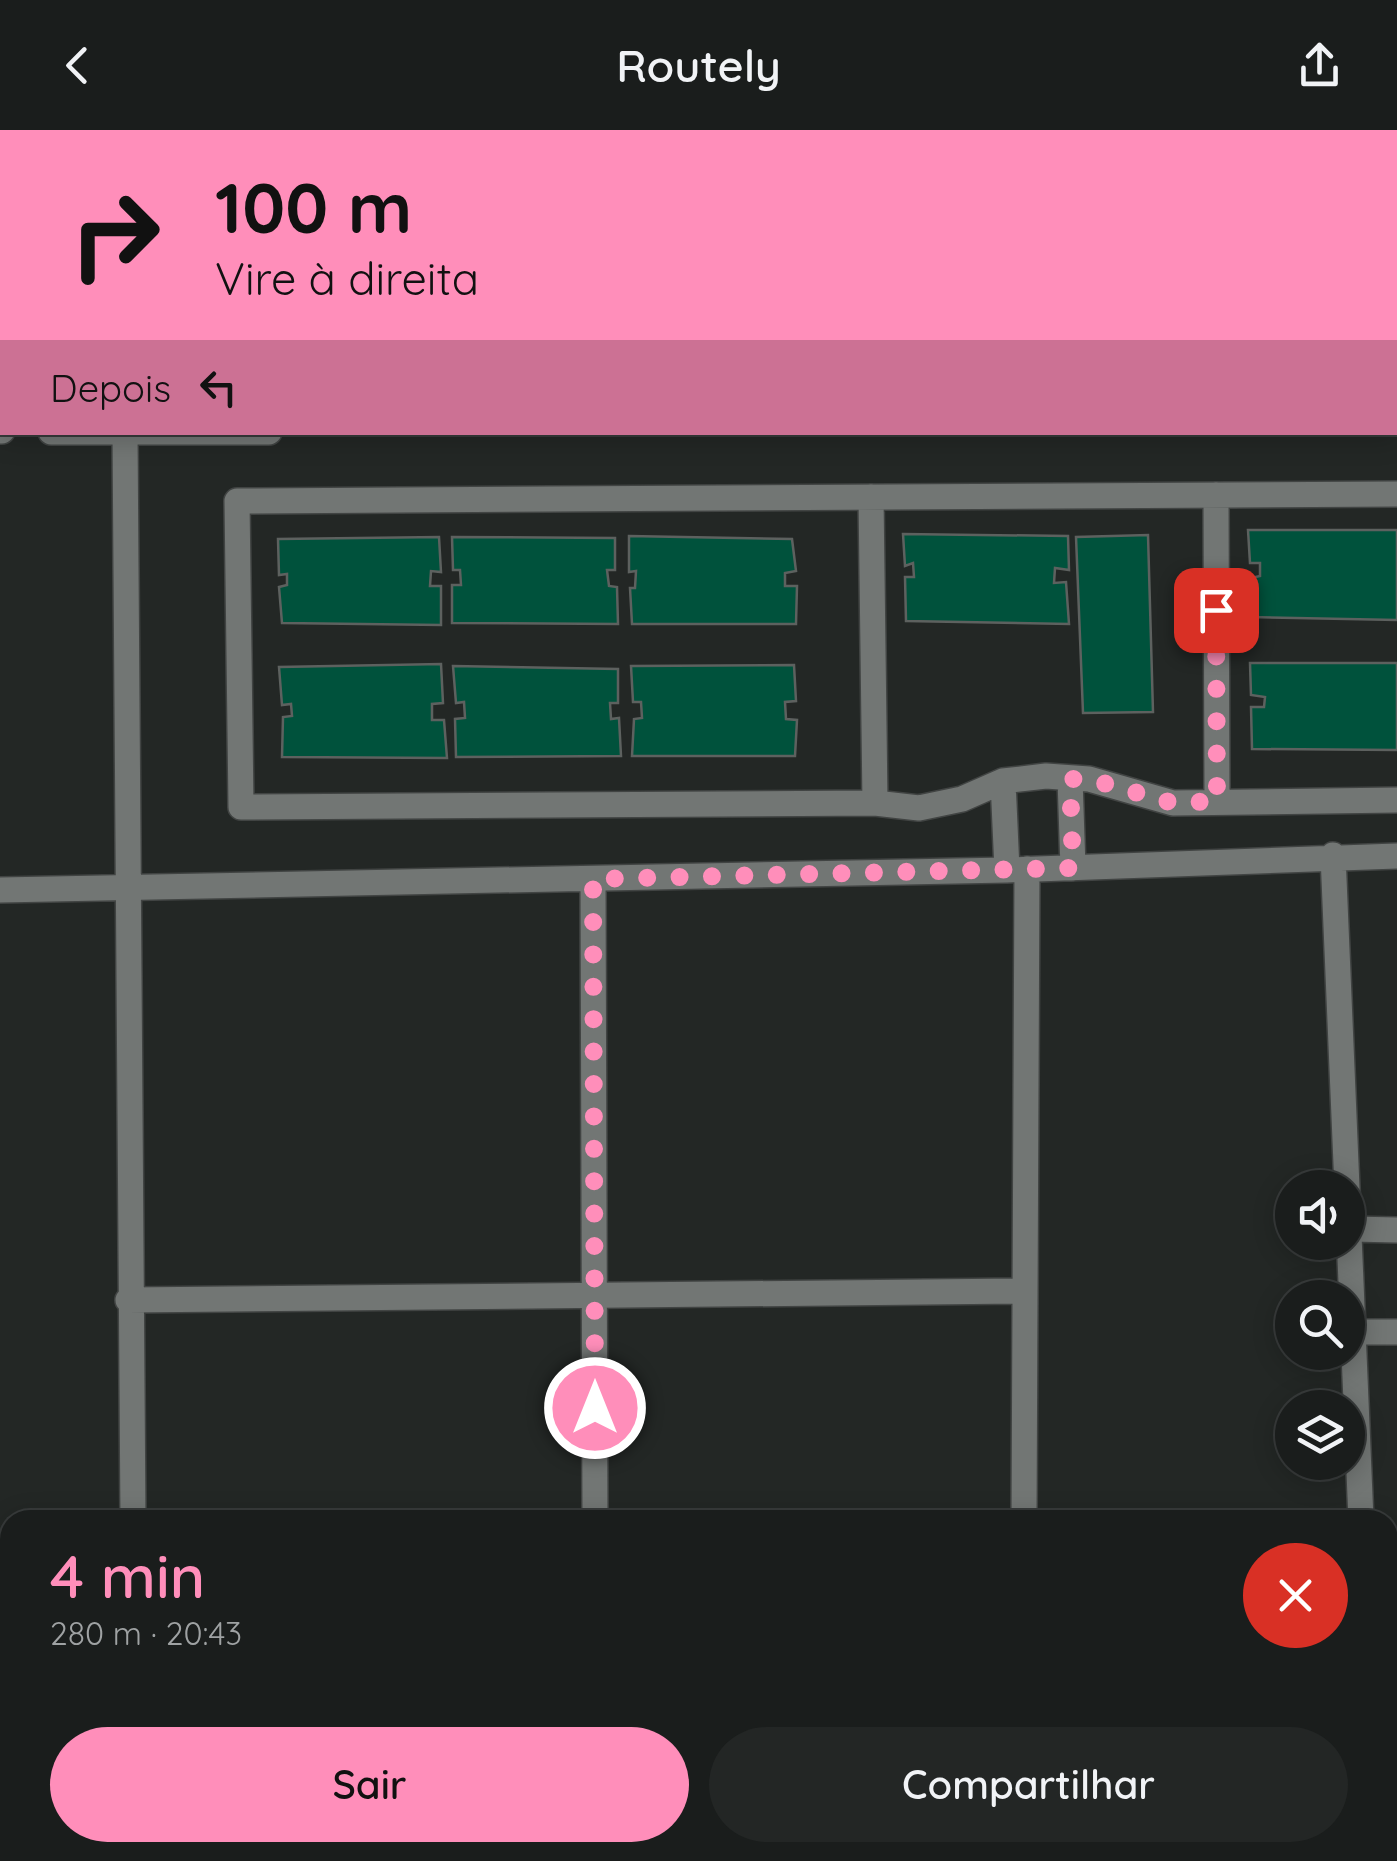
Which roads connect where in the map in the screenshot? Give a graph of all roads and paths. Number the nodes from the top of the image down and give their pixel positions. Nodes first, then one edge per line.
1 (125, 435) edge
2 (1397, 494) edge
3 (1216, 495) junction
4 (871, 497) junction
5 (1070, 779) junction
6 (1003, 781) junction
7 (1397, 800) edge
8 (1217, 801) junction
9 (876, 804) junction
10 (1333, 855) junction
11 (1397, 856) edge
12 (1073, 868) junction
13 (1017, 869) junction
14 (593, 879) junction
15 (0, 890) edge
16 (126, 890) junction
17 (1349, 1170) edge
18 (1365, 1229) edge
19 (1397, 1230) edge
20 (1025, 1290) junction
21 (595, 1295) junction
22 (128, 1300) junction
23 (1365, 1332) edge
24 (1397, 1332) edge
25 (1355, 1370) edge
26 (133, 1510) edge
27 (595, 1510) edge
28 (1024, 1510) edge
29 (1361, 1510) edge

1 - 16 street
2 - 3 street
3 - 4 street
3 - 8 street
4 - 9 street
4 - 9 street
5 - 6 street
5 - 8 street
5 - 12 street
6 - 9 street
6 - 13 street
7 - 8 street
10 - 11 street
10 - 12 street
10 - 17 street
12 - 13 street
13 - 14 street
13 - 20 street
14 - 16 street
14 - 21 street
15 - 16 street
16 - 22 street
18 - 19 street
20 - 21 street
20 - 28 street
21 - 22 street
21 - 27 street
22 - 26 street
23 - 24 street
25 - 29 street

